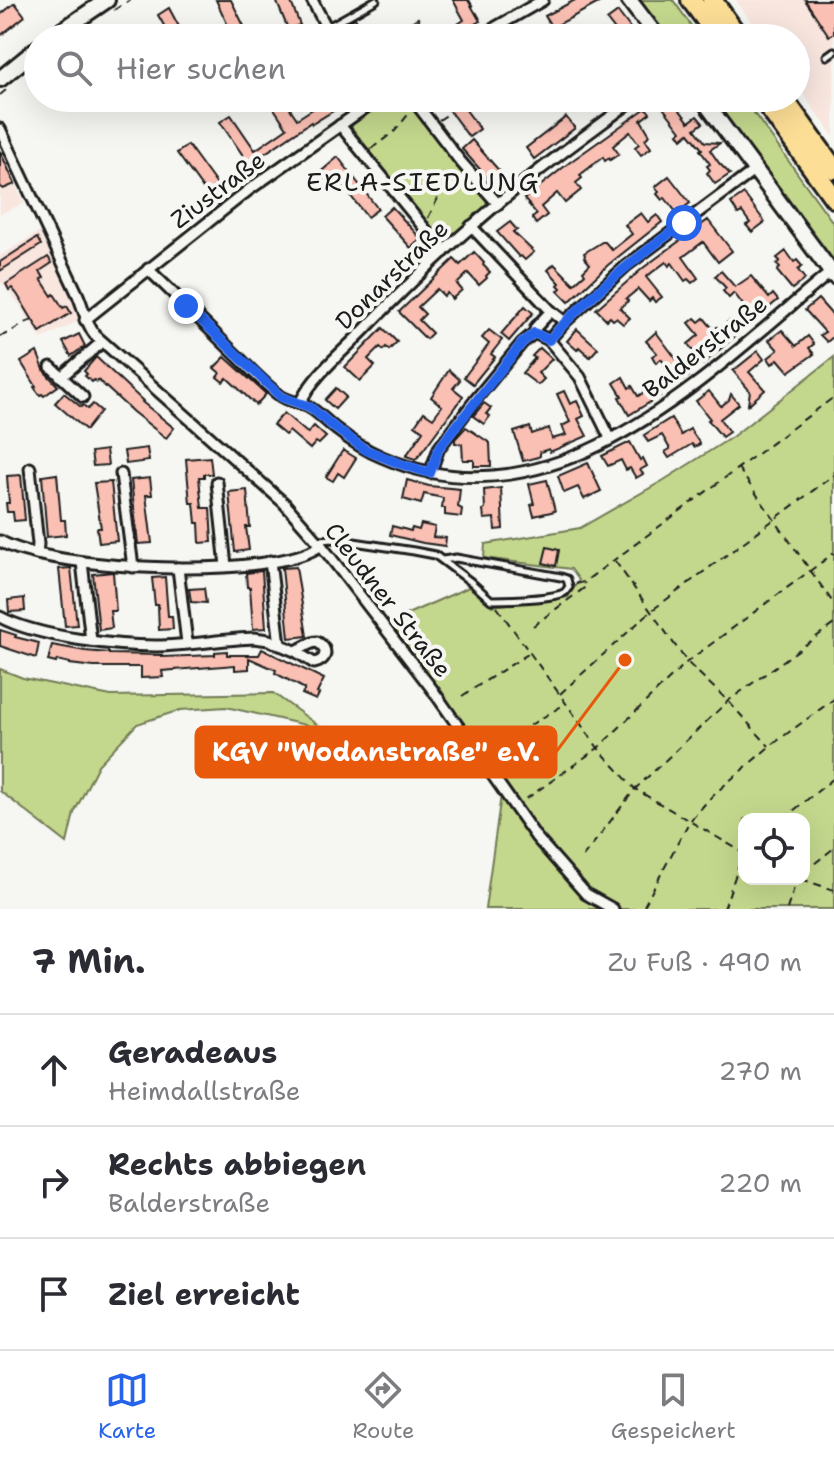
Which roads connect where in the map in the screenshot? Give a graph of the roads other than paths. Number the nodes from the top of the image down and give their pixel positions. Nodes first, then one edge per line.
1 (107, 0) edge
2 (312, 0) edge
3 (376, 0) edge
4 (543, 0) edge
5 (629, 0) edge
6 (691, 0) edge
7 (712, 0) edge
8 (72, 24) edge
9 (325, 24) edge
10 (334, 24) edge
11 (501, 24) edge
12 (647, 24) edge
13 (709, 24) edge
14 (729, 24) edge
15 (834, 51) edge
16 (827, 56) dead end
17 (24, 59) edge
18 (0, 79) edge
19 (357, 112) edge
20 (423, 112) edge
21 (618, 112) edge
22 (712, 112) edge
23 (772, 112) edge
24 (793, 112) edge
25 (340, 125) junction
26 (0, 129) edge
27 (834, 169) edge
28 (755, 170) junction
29 (834, 198) edge
30 (498, 204) junction
31 (471, 226) junction
32 (444, 252) junction
33 (148, 269) junction
34 (832, 274) edge
35 (551, 311) junction
36 (85, 320) junction
37 (565, 322) junction
38 (534, 333) junction
39 (549, 340) junction
40 (102, 342) junction
41 (51, 367) dead end
42 (61, 377) junction
43 (83, 397) dead end
44 (300, 403) junction
45 (610, 438) junction
46 (30, 468) dead end
47 (430, 473) junction
48 (121, 474) dead end
49 (217, 482) dead end
50 (0, 541) edge
51 (319, 542) junction
52 (37, 554) junction
53 (443, 560) junction
54 (270, 561) junction
55 (82, 562) junction
56 (226, 566) junction
57 (133, 567) junction
58 (178, 568) junction
59 (0, 617) edge
60 (91, 641) junction
61 (187, 643) junction
62 (280, 645) junction
63 (295, 651) dead end
64 (613, 909) edge

1 - 8 street
2 - 9 street
3 - 10 lane
4 - 11 street
5 - 12 street
6 - 13 highway
7 - 14 highway
15 - 16 lane
17 - 18 street
19 - 25 street, Ziustraße
20 - 30 street
21 - 30 street, Donarstraße
22 - 28 street
23 - 29 highway
24 - 27 highway
25 - 32 street
25 - 33 street, Ziustraße
26 - 36 street, Cleudner Straße
28 - 34 street
28 - 37 street
30 - 31 street, Donarstraße
31 - 32 street, Donarstraße
31 - 35 street
32 - 44 street, Donarstraße
33 - 36 street, Ziustraße
33 - 44 street, Balderstraße
34 - 45 street, Balderstraße
35 - 37 street
35 - 38 street
36 - 40 street, Cleudner Straße
37 - 39 street
38 - 39 street
38 - 47 street
39 - 45 street
40 - 42 street
40 - 51 street, Cleudner Straße
41 - 42 street
42 - 43 street
44 - 47 street, Balderstraße
45 - 47 street, Balderstraße
46 - 52 street
48 - 57 street
49 - 56 street
50 - 52 street
51 - 53 lane
51 - 54 street
51 - 64 street, Cleudner Straße
52 - 55 street
53 - 53 lane
54 - 56 street
54 - 62 street
55 - 57 street
55 - 60 street
56 - 58 street
57 - 58 street
58 - 61 street
59 - 60 street
60 - 61 street
61 - 62 street
62 - 63 street

